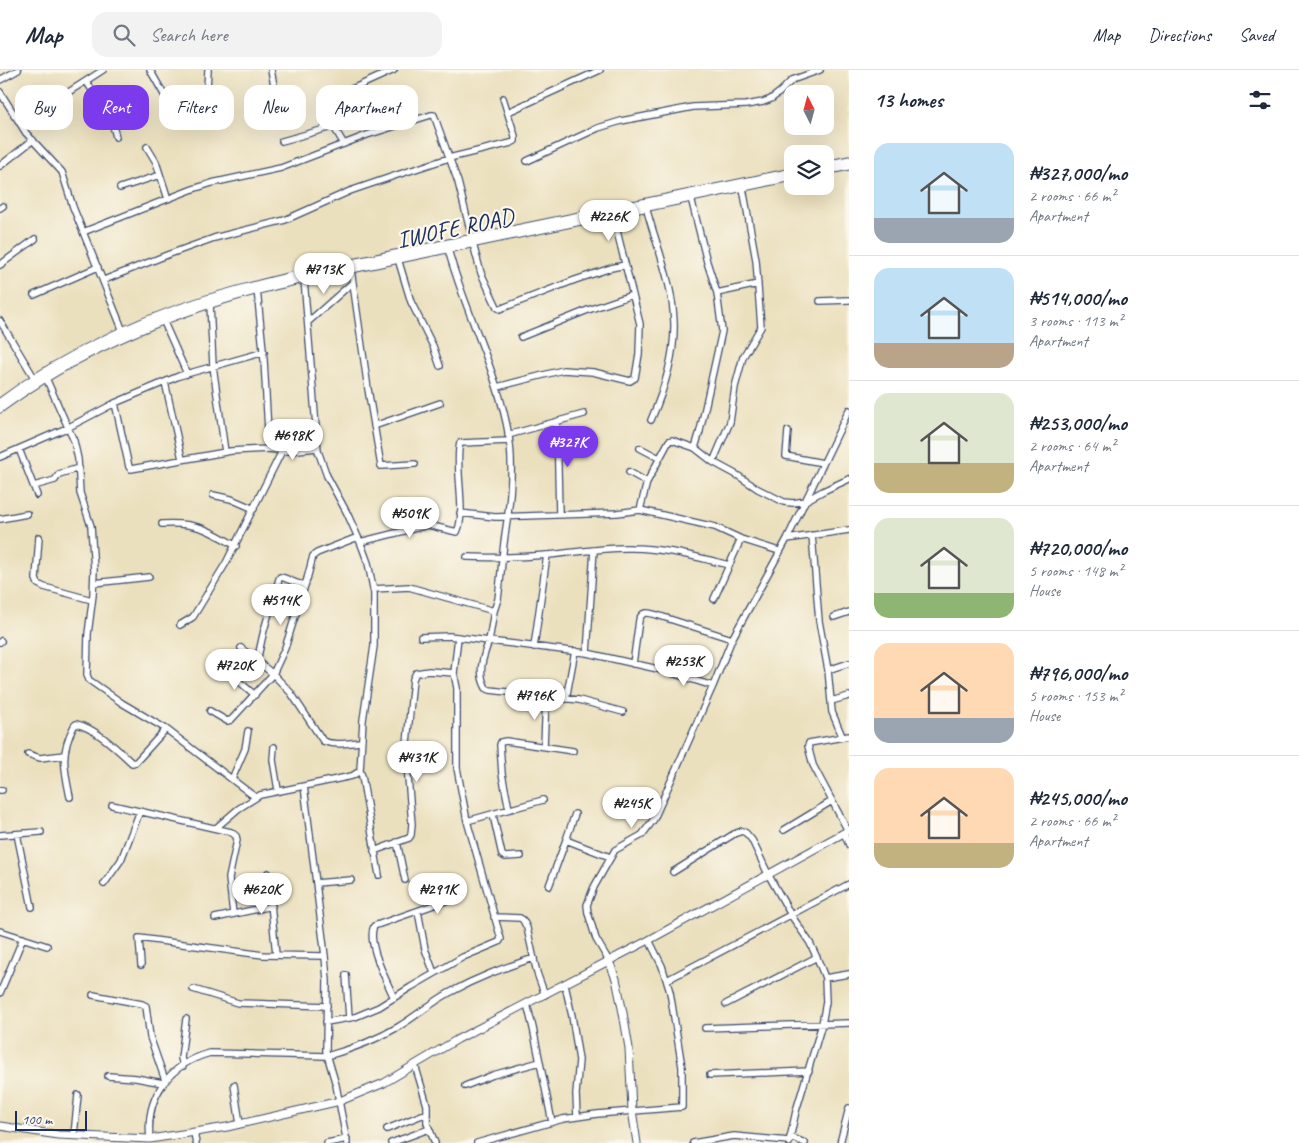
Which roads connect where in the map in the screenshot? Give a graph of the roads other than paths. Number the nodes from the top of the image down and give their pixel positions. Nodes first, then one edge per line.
1 (18, 70) edge
2 (103, 70) edge
3 (150, 70) edge
4 (208, 70) edge
5 (270, 70) edge
6 (394, 70) edge
7 (600, 70) edge
8 (820, 70) edge
9 (0, 80) edge
10 (86, 81) junction
11 (207, 85) edge
12 (273, 85) edge
13 (361, 85) edge
14 (159, 86) edge
15 (0, 92) edge
16 (503, 98) dead end
17 (3, 103) edge
18 (508, 112) junction
19 (14, 116) junction
20 (116, 138) dead end
21 (33, 140) junction
22 (282, 140) dead end
23 (344, 144) junction
24 (147, 147) dead end
25 (449, 158) junction
26 (849, 160) edge
27 (527, 161) dead end
28 (834, 163) edge
29 (0, 166) edge
30 (849, 166) edge
31 (834, 169) edge
32 (784, 174) edge
33 (160, 175) junction
34 (784, 179) edge
35 (120, 188) dead end
36 (742, 188) junction
37 (692, 198) junction
38 (168, 199) junction
39 (646, 208) junction
40 (613, 215) junction
41 (83, 232) junction
42 (35, 239) dead end
43 (473, 241) junction
44 (448, 249) junction
45 (398, 259) junction
46 (0, 265) edge
47 (625, 265) junction
48 (98, 267) junction
49 (351, 269) junction
50 (304, 279) junction
51 (104, 280) junction
52 (352, 283) junction
53 (758, 284) junction
54 (257, 290) junction
55 (717, 293) junction
56 (632, 295) junction
57 (34, 296) dead end
58 (223, 297) junction
59 (849, 300) edge
60 (820, 301) dead end
61 (210, 304) junction
62 (163, 320) junction
63 (0, 321) edge
64 (308, 322) junction
65 (123, 331) junction
66 (521, 337) dead end
67 (264, 352) junction
68 (214, 366) junction
69 (440, 366) dead end
70 (187, 374) junction
71 (46, 378) junction
72 (35, 379) junction
73 (165, 382) junction
74 (497, 387) junction
75 (0, 402) edge
76 (115, 403) junction
77 (440, 404) dead end
78 (0, 409) edge
79 (849, 410) edge
80 (584, 414) dead end
81 (651, 420) dead end
82 (557, 422) junction
83 (374, 426) junction
84 (69, 427) junction
85 (788, 431) dead end
86 (509, 438) junction
87 (317, 448) junction
88 (640, 448) dead end
89 (695, 448) junction
90 (19, 449) junction
91 (269, 449) junction
92 (282, 450) junction
93 (225, 452) junction
94 (0, 457) edge
95 (659, 458) junction
96 (182, 460) junction
97 (713, 462) junction
98 (823, 463) junction
99 (415, 464) dead end
100 (79, 468) junction
101 (629, 472) dead end
102 (849, 479) edge
103 (648, 482) junction
104 (34, 486) junction
105 (37, 495) dead end
106 (213, 495) dead end
107 (805, 501) junction
108 (254, 509) junction
109 (640, 510) junction
110 (460, 513) junction
111 (27, 514) dead end
112 (559, 515) junction
113 (509, 516) junction
114 (0, 519) edge
115 (162, 524) dead end
116 (849, 530) edge
117 (812, 535) junction
118 (39, 537) dead end
119 (741, 539) junction
120 (787, 539) junction
121 (359, 540) junction
122 (236, 546) junction
123 (594, 550) junction
124 (779, 551) junction
125 (547, 555) junction
126 (467, 557) dead end
127 (503, 558) junction
128 (729, 565) junction
129 (149, 577) dead end
130 (94, 583) junction
131 (305, 584) junction
132 (373, 589) junction
133 (714, 599) dead end
134 (92, 600) junction
135 (494, 611) junction
136 (849, 612) edge
137 (834, 618) dead end
138 (180, 625) dead end
139 (458, 637) junction
140 (420, 638) dead end
141 (732, 639) junction
142 (490, 641) junction
143 (241, 648) dead end
144 (534, 648) junction
145 (575, 652) junction
146 (587, 653) junction
147 (257, 662) junction
148 (849, 663) edge
149 (633, 664) junction
150 (828, 670) junction
151 (228, 672) dead end
152 (454, 673) junction
153 (273, 674) junction
154 (713, 686) junction
155 (255, 695) junction
156 (849, 696) edge
157 (546, 697) junction
158 (566, 699) junction
159 (831, 701) junction
160 (210, 711) dead end
161 (623, 712) dead end
162 (166, 728) junction
163 (248, 732) dead end
164 (842, 736) junction
165 (849, 736) edge
166 (361, 742) junction
167 (544, 746) junction
168 (274, 747) dead end
169 (573, 750) dead end
170 (28, 754) dead end
171 (64, 755) junction
172 (360, 771) junction
173 (232, 779) junction
174 (304, 786) junction
175 (278, 790) junction
176 (70, 797) dead end
177 (255, 798) junction
178 (543, 800) dead end
179 (832, 801) junction
180 (112, 805) dead end
181 (508, 808) junction
182 (140, 811) junction
183 (493, 814) junction
184 (575, 814) dead end
185 (467, 821) junction
186 (216, 828) junction
187 (784, 830) dead end
188 (847, 831) edge
189 (41, 832) dead end
190 (17, 834) junction
191 (0, 835) edge
192 (566, 840) junction
193 (396, 842) junction
194 (849, 845) edge
195 (374, 851) junction
196 (521, 856) dead end
197 (610, 857) junction
198 (673, 872) dead end
199 (268, 873) dead end
200 (768, 874) junction
201 (379, 875) dead end
202 (352, 880) dead end
203 (406, 880) dead end
204 (316, 883) junction
205 (104, 884) dead end
206 (849, 884) edge
207 (549, 886) dead end
208 (451, 899) dead end
209 (272, 906) junction
210 (32, 907) dead end
211 (418, 911) junction
212 (233, 914) junction
213 (791, 915) junction
214 (494, 917) junction
215 (215, 918) dead end
216 (0, 931) edge
217 (23, 938) junction
218 (649, 940) junction
219 (47, 946) dead end
220 (276, 955) junction
221 (325, 956) junction
222 (817, 957) junction
223 (534, 958) junction
224 (609, 961) junction
225 (141, 965) dead end
226 (434, 973) junction
227 (849, 974) edge
228 (346, 975) dead end
229 (825, 978) junction
230 (667, 980) junction
231 (565, 984) junction
232 (193, 989) dead end
233 (0, 994) edge
234 (93, 995) dead end
235 (545, 995) junction
236 (394, 998) junction
237 (527, 1004) junction
238 (726, 1004) dead end
239 (327, 1006) junction
240 (349, 1018) junction
241 (186, 1019) dead end
242 (326, 1022) junction
243 (849, 1023) edge
244 (822, 1024) junction
245 (705, 1028) dead end
246 (327, 1056) junction
247 (540, 1062) junction
248 (415, 1065) junction
249 (183, 1066) junction
250 (808, 1071) junction
251 (710, 1075) dead end
252 (108, 1076) dead end
253 (164, 1082) junction
254 (234, 1084) dead end
255 (464, 1086) dead end
256 (78, 1095) dead end
257 (340, 1101) junction
258 (849, 1108) edge
259 (632, 1110) junction
260 (426, 1113) junction
261 (577, 1117) junction
262 (552, 1122) junction
263 (240, 1124) junction
264 (0, 1126) edge
265 (387, 1128) dead end
266 (429, 1129) junction
267 (194, 1133) junction
268 (74, 1135) junction
269 (100, 1140) edge
270 (147, 1140) edge
271 (790, 1140) edge
272 (347, 1141) edge
273 (196, 1143) edge
274 (327, 1143) edge
275 (392, 1143) edge
276 (435, 1143) edge
277 (477, 1143) edge
278 (637, 1143) edge
279 (693, 1143) edge
280 (805, 1143) edge
281 (840, 1143) edge

1 - 9 street
2 - 10 street
3 - 14 street
4 - 11 street
5 - 12 street
6 - 13 street
7 - 18 street
8 - 27 street
10 - 19 street
10 - 20 street
15 - 17 street
16 - 18 street
17 - 19 street
18 - 25 street
19 - 21 street
21 - 29 street
21 - 41 street
22 - 23 street
23 - 25 street
23 - 38 street
24 - 33 street
25 - 43 street
25 - 51 street
26 - 28 street
30 - 31 street
32 - 43 street, IWOFE ROAD
33 - 35 street
33 - 38 street
34 - 36 street, IWOFE ROAD
36 - 37 street, IWOFE ROAD
36 - 53 street
37 - 39 street, IWOFE ROAD
37 - 55 street
38 - 41 street
39 - 40 street, IWOFE ROAD
39 - 81 street
40 - 43 street, IWOFE ROAD
40 - 47 street
41 - 48 street
42 - 46 street
43 - 44 street, IWOFE ROAD
43 - 47 street
43 - 58 street, IWOFE ROAD
44 - 45 street, IWOFE ROAD
44 - 74 street
45 - 49 street, IWOFE ROAD
45 - 69 street
47 - 56 street
48 - 51 street
48 - 57 street
49 - 50 street, IWOFE ROAD
49 - 52 street
50 - 54 street, IWOFE ROAD
50 - 64 street
51 - 65 street
52 - 64 street
52 - 83 street
53 - 55 street
53 - 97 street
54 - 58 street, IWOFE ROAD
54 - 67 street
55 - 89 street
56 - 66 street
56 - 74 street
58 - 61 street, IWOFE ROAD
58 - 65 street, IWOFE ROAD
59 - 60 street
61 - 62 street, IWOFE ROAD
61 - 68 street
62 - 70 street
62 - 71 street, IWOFE ROAD
63 - 72 street
64 - 87 street
65 - 72 street, IWOFE ROAD
67 - 68 street
67 - 91 street
68 - 70 street
68 - 93 street
70 - 73 street
71 - 78 street, IWOFE ROAD
71 - 84 street
72 - 75 street, IWOFE ROAD
73 - 76 street
73 - 96 street
74 - 86 street
76 - 84 street
76 - 96 street
77 - 83 street
79 - 98 street
80 - 82 street
82 - 86 street
82 - 112 street
83 - 99 street
84 - 90 street
84 - 100 street
85 - 98 street
86 - 110 street
86 - 113 street
87 - 92 street
87 - 121 street
88 - 95 street
89 - 95 street
89 - 97 street
90 - 94 street
90 - 104 street
91 - 92 street
91 - 93 street
92 - 108 street
93 - 96 street
95 - 103 street
97 - 107 street
98 - 107 street
100 - 104 street
100 - 130 street
101 - 103 street
102 - 107 street
103 - 109 street
104 - 105 street
106 - 108 street
107 - 120 street
108 - 122 street
109 - 112 street
109 - 119 street
110 - 113 street
110 - 121 street
111 - 114 street
112 - 113 street
113 - 127 street
115 - 122 street
116 - 117 street
117 - 120 street
117 - 150 street
118 - 134 street
119 - 124 street
119 - 128 street
120 - 124 street
121 - 131 street
121 - 132 street
122 - 138 street
123 - 125 street
123 - 128 street
123 - 146 street
124 - 141 street
125 - 127 street
125 - 144 street
126 - 127 street
127 - 135 street
128 - 133 street
129 - 130 street
130 - 134 street
131 - 147 street
131 - 153 street
132 - 135 street
132 - 166 street
134 - 162 street
135 - 142 street
136 - 137 street
139 - 140 street
139 - 142 street
139 - 152 street
141 - 149 street
141 - 154 street
142 - 144 street
142 - 157 street
143 - 147 street
144 - 145 street
145 - 146 street
145 - 158 street
146 - 149 street
147 - 153 street
148 - 150 street
149 - 154 street
150 - 159 street
151 - 155 street
152 - 185 street
152 - 193 street
153 - 155 street
153 - 166 street
154 - 197 street
155 - 160 street
156 - 159 street
157 - 158 street
157 - 167 street
158 - 161 street
159 - 164 street
162 - 171 street
162 - 173 street
163 - 173 street
164 - 165 street
164 - 179 street
166 - 172 street
167 - 169 street
167 - 181 street
168 - 175 street
170 - 171 street
171 - 176 street
172 - 174 street
172 - 195 street
173 - 177 street
174 - 175 street
174 - 204 street
175 - 177 street
177 - 186 street
178 - 181 street
179 - 187 street
179 - 188 street
180 - 182 street
181 - 183 street
182 - 186 street
182 - 205 street
183 - 185 street
183 - 196 street
184 - 192 street
185 - 214 street
186 - 212 street
188 - 194 street
188 - 200 street
189 - 190 street
190 - 191 street
190 - 210 street
192 - 197 street
192 - 207 street
193 - 195 street
193 - 203 street
195 - 201 street
197 - 224 street
198 - 200 street
199 - 209 street
200 - 213 street
200 - 218 street
202 - 204 street
204 - 221 street
206 - 213 street
208 - 211 street
209 - 212 street
209 - 220 street
211 - 226 street
211 - 236 street
212 - 215 street
213 - 222 street
213 - 230 street
214 - 223 street
214 - 226 street
216 - 217 street
217 - 219 street
217 - 233 street
218 - 224 street
218 - 230 street
220 - 221 street
220 - 225 street
221 - 239 street
222 - 229 street
222 - 238 street
223 - 235 street
223 - 246 street
224 - 231 street
224 - 259 street
226 - 236 street
227 - 229 street
228 - 240 street
229 - 244 street
230 - 259 street
231 - 235 street
231 - 261 street
232 - 239 street
234 - 253 street
235 - 237 street
236 - 240 street
237 - 247 street
237 - 248 street
239 - 242 street
240 - 242 street
241 - 249 street
242 - 246 street
243 - 244 street
244 - 245 street
244 - 250 street
246 - 249 street
246 - 257 street
247 - 255 street
247 - 262 street
248 - 257 street
248 - 260 street
249 - 253 street
250 - 251 street
250 - 271 street
252 - 253 street
253 - 270 street
254 - 263 street
256 - 268 street
257 - 263 street
257 - 272 street
258 - 281 street
259 - 261 street
259 - 278 street
260 - 265 street
260 - 266 street
261 - 262 street
262 - 277 street
263 - 267 street
264 - 268 street
266 - 275 street
266 - 276 street
267 - 270 street
267 - 273 street
268 - 269 street
269 - 270 street
271 - 279 street
271 - 280 street
272 - 274 street

